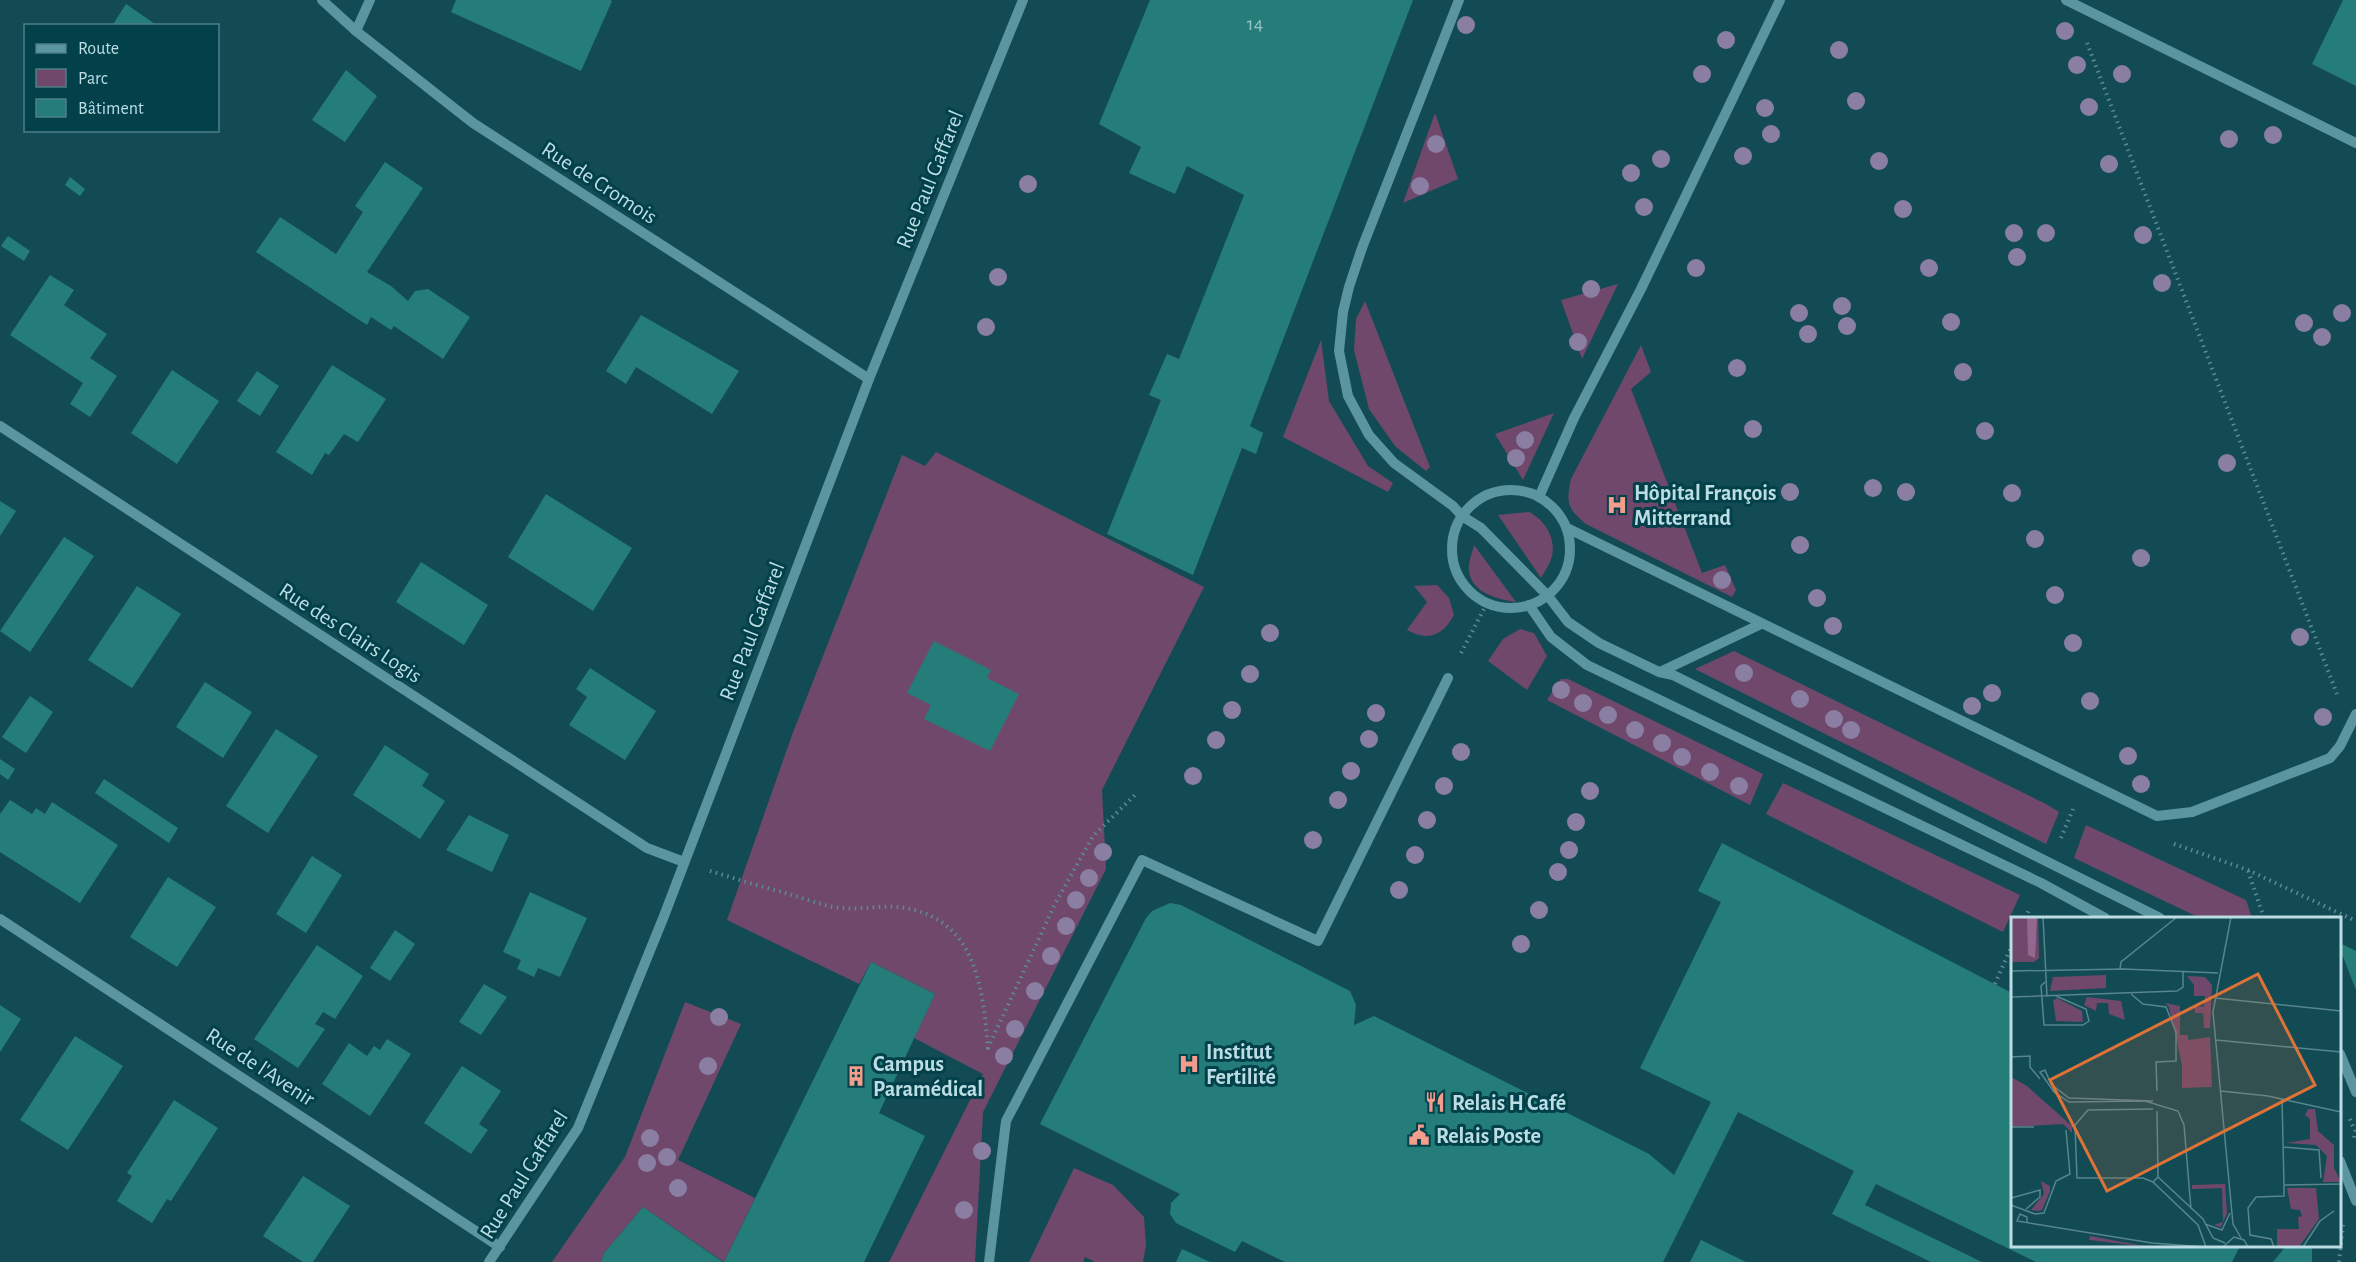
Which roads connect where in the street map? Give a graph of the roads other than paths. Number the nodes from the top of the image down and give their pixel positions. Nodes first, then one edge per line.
1 (322, 0) edge
2 (370, 0) edge
3 (1023, 0) edge
4 (1459, 0) edge
5 (1780, 0) edge
6 (2069, 1) edge
7 (356, 31) junction
8 (2356, 143) edge
9 (869, 379) junction
10 (0, 426) edge
11 (1539, 496) junction
12 (1462, 516) junction
13 (1567, 528) junction
14 (1548, 596) junction
15 (1529, 605) junction
16 (1761, 624) junction
17 (1659, 672) junction
18 (1448, 678) road end
19 (2356, 714) edge
20 (684, 862) junction
21 (2103, 917) edge
22 (2158, 917) edge
23 (0, 919) edge
24 (2341, 1056) edge
25 (2356, 1092) edge
26 (2341, 1164) edge
27 (2356, 1201) edge
28 (500, 1247) junction
29 (489, 1262) edge
30 (989, 1262) edge

1 - 7 street, Rue de Cromois
2 - 7 street
3 - 9 street, Rue Paul Gaffarel
4 - 12 street
5 - 11 street
6 - 8 street
7 - 9 street, Rue de Cromois
9 - 20 street, Rue Paul Gaffarel
10 - 20 street, Rue des Clairs Logis
11 - 12 street
11 - 13 street
12 - 14 street
12 - 15 street
13 - 14 street
13 - 16 street
14 - 15 street
14 - 17 street
15 - 21 street
16 - 17 street
16 - 19 street
17 - 22 street
18 - 30 street
20 - 28 street, Rue Paul Gaffarel
23 - 28 street, Rue de l'Avenir
24 - 25 street
26 - 27 street
28 - 29 street, Rue Paul Gaffarel

